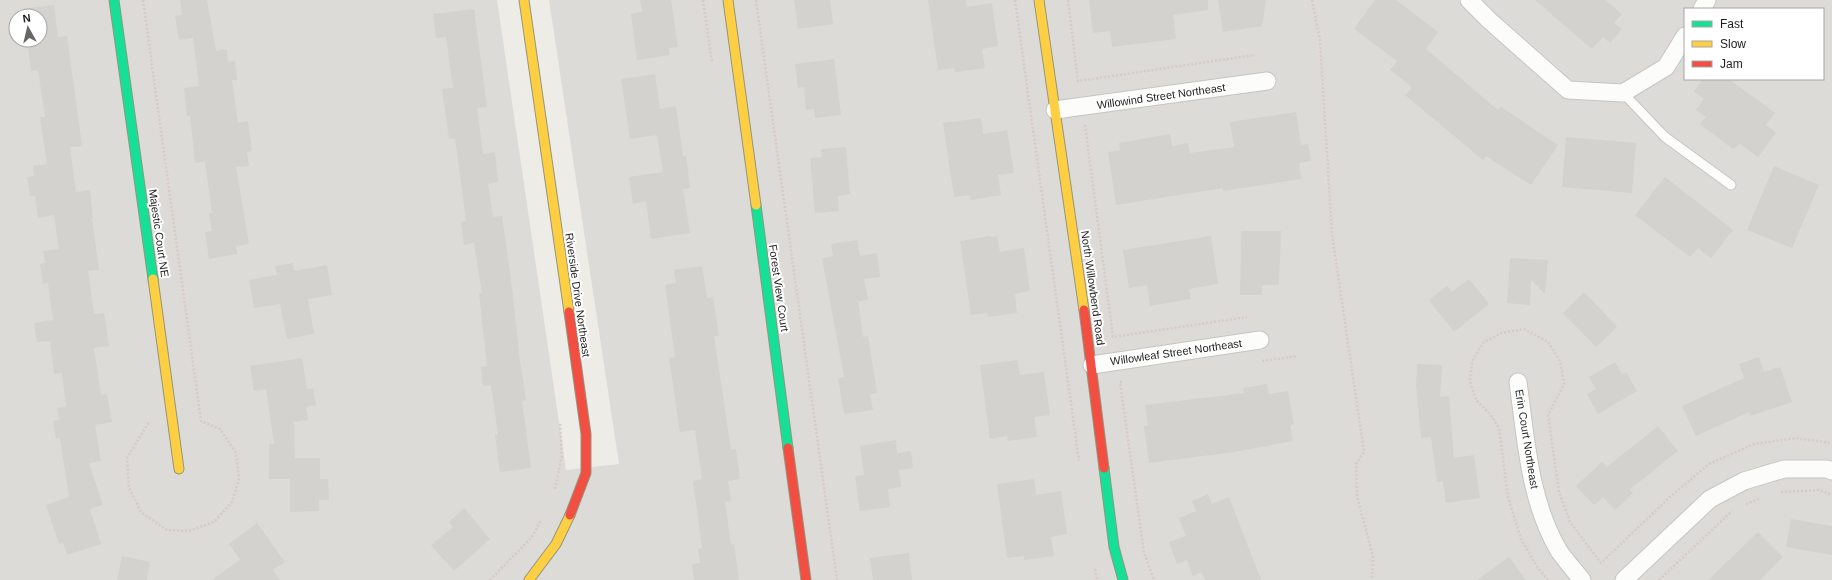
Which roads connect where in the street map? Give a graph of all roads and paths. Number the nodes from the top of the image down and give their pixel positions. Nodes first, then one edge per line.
1 (114, 0) edge
2 (524, 0) edge
3 (728, 0) edge
4 (756, 0) edge
5 (1015, 0) edge
6 (1039, 0) edge
7 (1068, 0) edge
8 (1312, 0) edge
9 (1469, 0) edge
10 (1684, 38) edge
11 (1255, 55) dead end
12 (1267, 81) dead end
13 (1623, 93) junction
14 (1055, 110) junction
15 (1092, 124) dead end
16 (1731, 185) dead end
17 (1247, 317) dead end
18 (1260, 340) dead end
19 (1298, 356) dead end
20 (1260, 362) dead end
21 (1092, 365) junction
22 (1128, 381) dead end
23 (1518, 382) dead end
24 (560, 419) dead end
25 (1832, 443) edge
26 (1080, 462) dead end
27 (179, 469) dead end
28 (1832, 471) edge
29 (555, 491) dead end
30 (1777, 492) dead end
31 (1832, 495) edge
32 (1762, 498) dead end
33 (1741, 506) dead end
34 (1734, 509) dead end
35 (542, 518) dead end
36 (1094, 564) dead end
37 (490, 580) edge
38 (529, 580) edge
39 (806, 580) edge
40 (837, 580) edge
41 (1097, 580) edge
42 (1123, 580) edge
43 (1154, 580) edge
44 (1372, 580) edge
45 (1548, 580) edge
46 (1582, 580) edge
47 (1624, 580) edge
48 (1659, 580) edge

1 - 27 street, Majestic Court NE
2 - 38 street, Riverside Drive Northeast
3 - 39 street, Forest View Court
4 - 40 path
5 - 26 path
6 - 14 street, North Willowbend Road
7 - 11 path
8 - 44 path
9 - 13 street
10 - 13 street
12 - 14 street, Willowind Street Northeast
13 - 16 lane
14 - 21 street, North Willowbend Road
15 - 17 path
18 - 21 street, Willowleaf Street Northeast
19 - 20 path
21 - 42 street, North Willowbend Road
22 - 43 path
23 - 46 street, Erin Court Northeast
24 - 29 path
25 - 45 path
28 - 47 street
30 - 31 path
32 - 33 path
34 - 48 path
35 - 37 path
36 - 41 path

